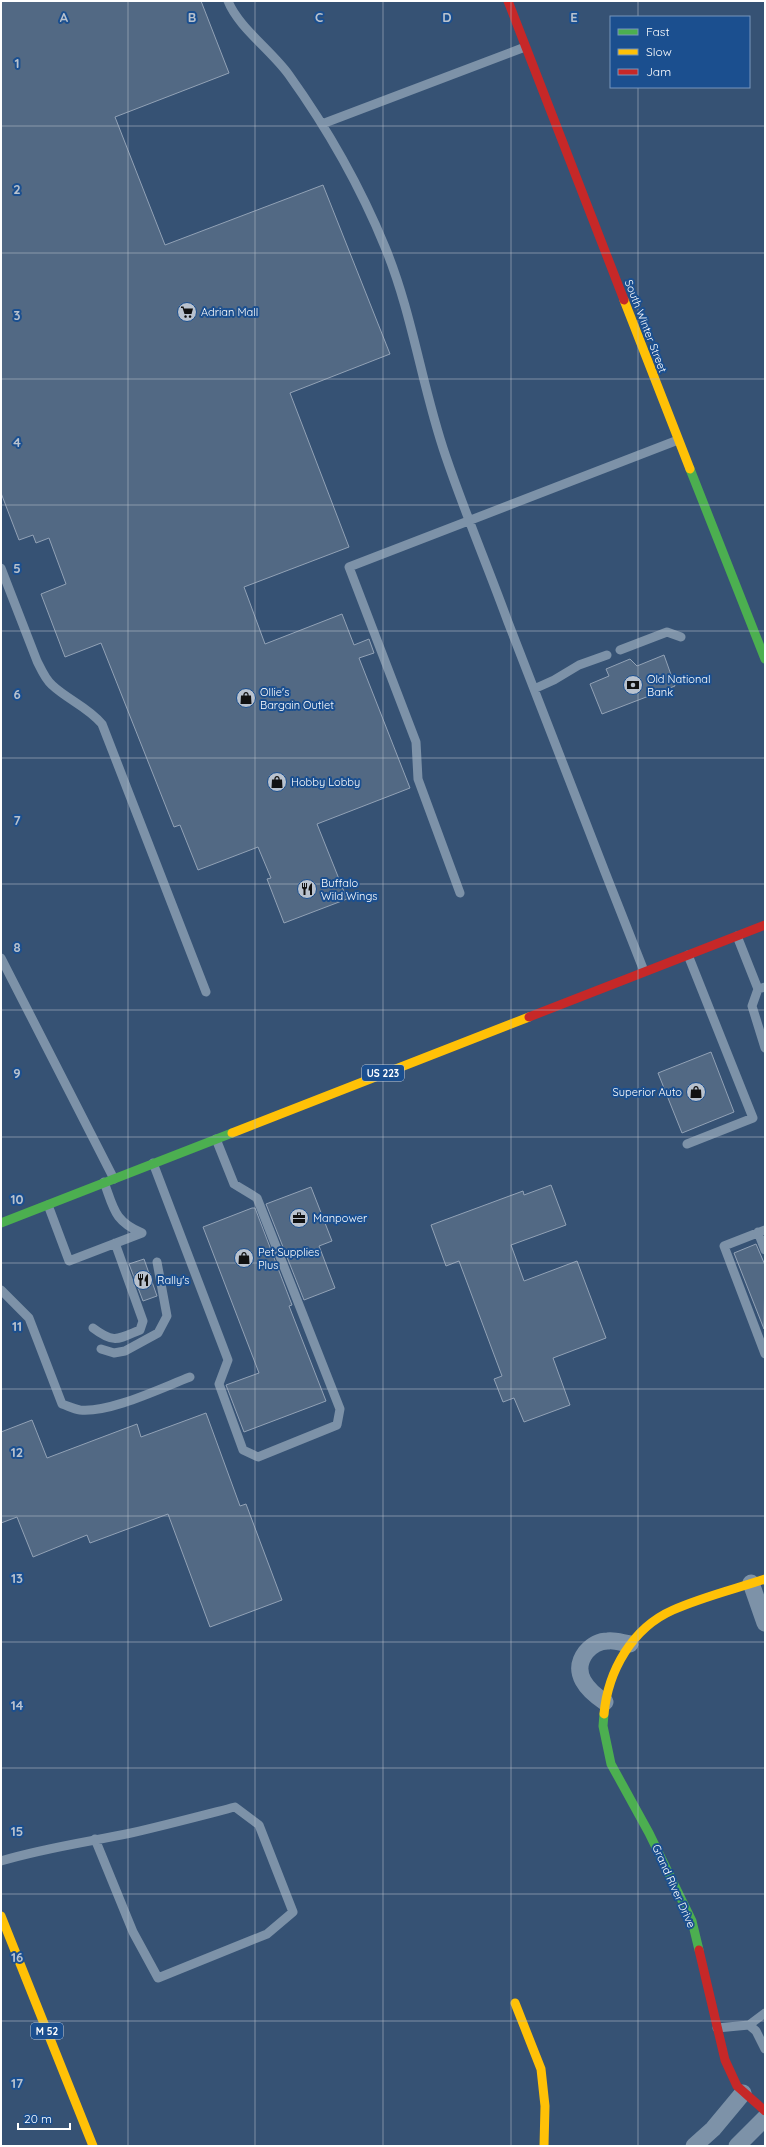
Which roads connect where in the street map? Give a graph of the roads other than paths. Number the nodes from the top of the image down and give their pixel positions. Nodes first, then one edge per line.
1 (228, 1) edge
2 (508, 1) edge
3 (526, 47) junction
4 (322, 124) junction
5 (678, 440) junction
6 (470, 521) junction
7 (1, 568) edge
8 (681, 637) dead end
9 (620, 650) dead end
10 (607, 655) dead end
11 (765, 659) edge
12 (534, 689) junction
13 (460, 893) dead end
14 (765, 925) edge
15 (737, 936) junction
16 (688, 954) junction
17 (1, 958) edge
18 (644, 971) junction
19 (762, 988) edge
20 (206, 992) dead end
21 (765, 1048) edge
22 (216, 1139) junction
23 (687, 1144) dead end
24 (153, 1164) junction
25 (114, 1179) junction
26 (104, 1182) junction
27 (48, 1204) junction
28 (1, 1223) edge
29 (762, 1231) edge
30 (115, 1243) junction
31 (765, 1250) edge
32 (157, 1262) dead end
33 (1, 1290) edge
34 (93, 1328) dead end
35 (101, 1349) dead end
36 (765, 1354) edge
37 (190, 1377) dead end
38 (758, 1581) edge
39 (765, 1623) edge
40 (630, 1644) junction
41 (605, 1702) junction
42 (95, 1839) junction
43 (1, 1861) edge
44 (1, 1916) edge
45 (515, 2003) dead end
46 (765, 2013) edge
47 (748, 2025) junction
48 (717, 2028) junction
49 (765, 2048) edge
50 (743, 2093) junction
51 (765, 2111) edge
52 (765, 2118) edge
53 (93, 2146) edge
54 (544, 2146) edge
55 (694, 2146) edge
56 (737, 2146) edge

1 - 4 lane
2 - 3 main road, South Winter Street
3 - 4 lane
3 - 5 main road, South Winter Street
4 - 6 lane
5 - 6 lane
5 - 11 main road, South Winter Street
6 - 12 lane
6 - 13 lane
7 - 20 lane
8 - 9 lane
10 - 12 lane
12 - 18 lane
14 - 15 main road, US 223
15 - 16 main road, US 223
15 - 19 lane
16 - 18 main road, US 223
16 - 23 lane
17 - 25 lane
18 - 22 main road, US 223
19 - 21 lane
22 - 24 main road, US 223
22 - 24 lane
24 - 25 main road, US 223
25 - 26 main road, US 223
26 - 27 main road, US 223
26 - 30 lane
27 - 28 main road, US 223
27 - 30 lane
29 - 31 lane
29 - 36 lane
30 - 34 lane
32 - 35 lane
33 - 37 lane
38 - 39 street
38 - 40 main road, Grand River Drive
40 - 41 main road, Grand River Drive
40 - 41 street
41 - 48 main road, Grand River Drive
42 - 42 lane
42 - 43 lane
44 - 53 main road, M 52
45 - 54 main road
46 - 47 lane
47 - 48 lane
47 - 49 lane
48 - 50 main road, Grand River Drive
50 - 51 main road, Grand River Drive
50 - 55 street
52 - 56 street

